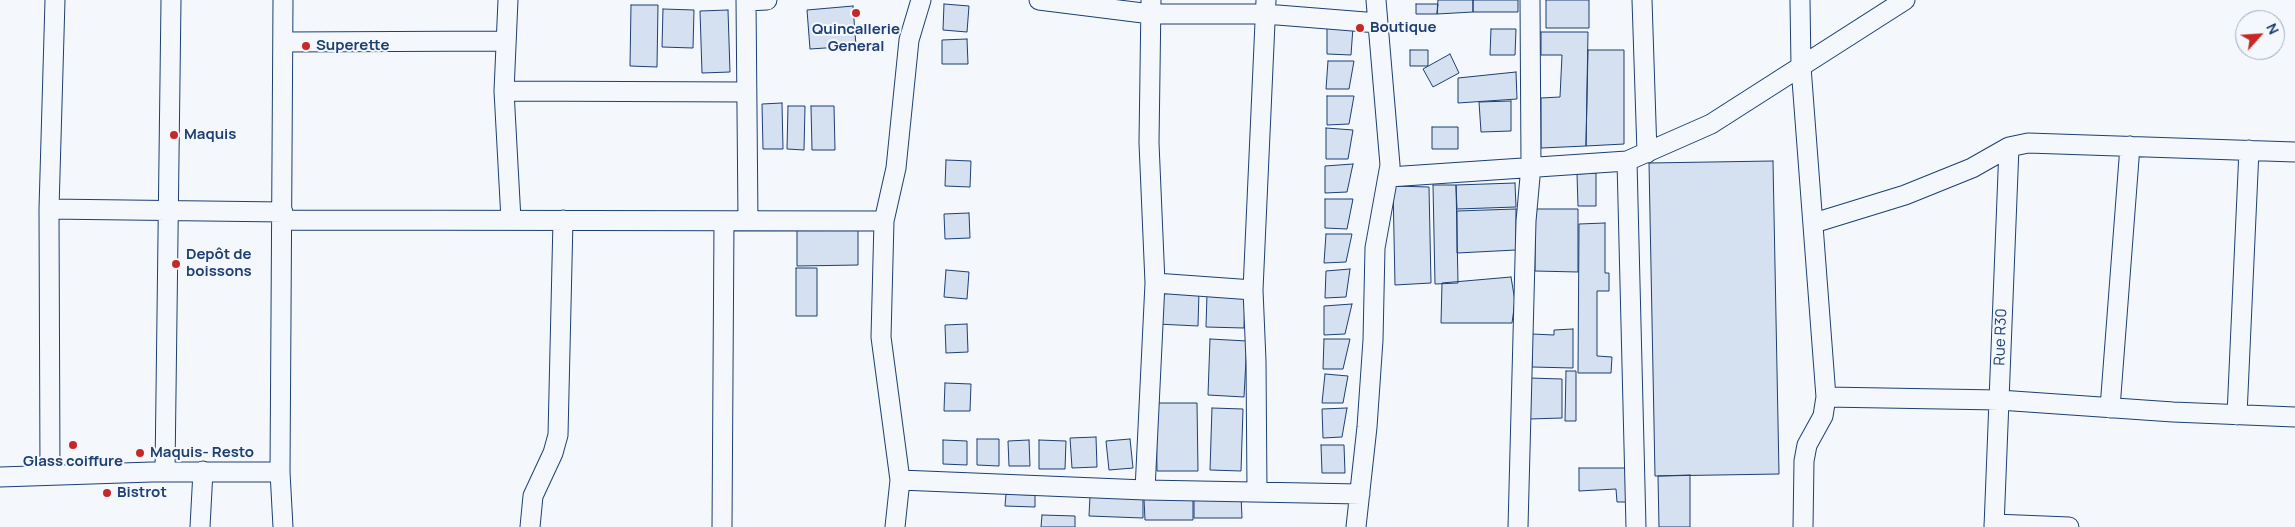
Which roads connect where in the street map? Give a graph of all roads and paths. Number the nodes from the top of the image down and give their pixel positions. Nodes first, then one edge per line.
1 (55, 0) edge
2 (171, 0) edge
3 (283, 0) edge
4 (508, 0) edge
5 (746, 0) edge
6 (767, 0) edge
7 (921, 0) edge
8 (1376, 0) edge
9 (1530, 0) edge
10 (1642, 0) edge
11 (1800, 0) edge
12 (1905, 0) edge
13 (1049, 1) edge
14 (1151, 7) edge
15 (1265, 7) edge
16 (1378, 23) junction
17 (506, 41) junction
18 (284, 42) junction
19 (1801, 67) junction
20 (504, 91) junction
21 (746, 92) junction
22 (2130, 146) junction
23 (2009, 147) junction
24 (2249, 150) junction
25 (2295, 152) edge
26 (1647, 153) junction
27 (1627, 161) junction
28 (1531, 166) junction
29 (1389, 177) junction
30 (49, 209) junction
31 (168, 209) junction
32 (283, 216) junction
33 (511, 220) junction
34 (563, 220) junction
35 (724, 221) junction
36 (748, 221) junction
37 (884, 221) junction
38 (1814, 223) junction
39 (1155, 283) junction
40 (1253, 290) junction
41 (1826, 397) junction
42 (1998, 400) junction
43 (2110, 408) junction
44 (2237, 415) junction
45 (2295, 417) edge
46 (203, 471) junction
47 (165, 472) junction
48 (280, 472) junction
49 (50, 474) junction
50 (0, 477) edge
51 (900, 480) junction
52 (1146, 490) junction
53 (1257, 492) junction
54 (1360, 494) junction
55 (1994, 525) edge
56 (200, 527) edge
57 (282, 527) edge
58 (530, 527) edge
59 (722, 527) edge
60 (894, 527) edge
61 (1356, 527) edge
62 (1518, 527) edge
63 (1636, 527) edge
64 (1803, 527) edge
65 (2069, 527) edge

1 - 30 street
2 - 31 street
3 - 18 street
4 - 17 street
5 - 6 street
5 - 21 street
7 - 37 street
8 - 16 street
9 - 28 street
10 - 26 street
11 - 19 street
12 - 19 street
13 - 14 street
14 - 15 street
14 - 39 street
15 - 16 street
15 - 40 street
16 - 29 street
17 - 18 street
17 - 20 street
18 - 32 street
19 - 26 street
19 - 38 street
20 - 21 street
20 - 33 street
21 - 36 street
22 - 23 street
22 - 24 street
22 - 43 street
23 - 38 street
23 - 42 street, Rue R30
24 - 25 street
24 - 44 street
26 - 27 street
27 - 28 street
27 - 63 street
28 - 29 street
28 - 62 street
29 - 54 street
30 - 31 street
30 - 49 street
31 - 32 street
31 - 47 street
32 - 33 street
32 - 48 street
33 - 34 street
34 - 35 street
34 - 58 street
35 - 36 street
35 - 59 street
36 - 37 street
37 - 51 street
38 - 41 street
39 - 40 street
39 - 52 street
40 - 53 street
41 - 42 street
41 - 64 street
42 - 43 street
42 - 55 street, Rue R30
43 - 44 street
44 - 45 street
46 - 47 street
46 - 48 street
46 - 56 street
47 - 49 street
48 - 57 street
49 - 50 street
51 - 52 street
51 - 60 street
52 - 53 street
53 - 54 street
54 - 61 street
55 - 65 street

